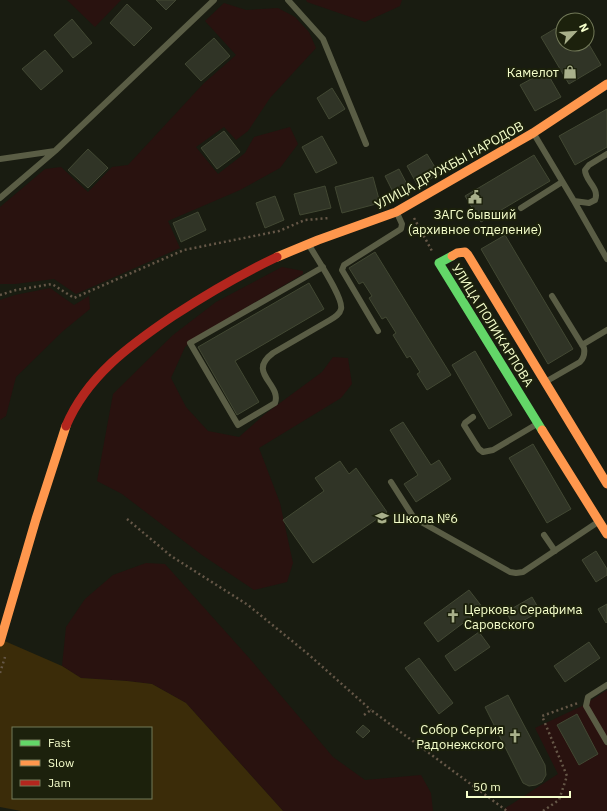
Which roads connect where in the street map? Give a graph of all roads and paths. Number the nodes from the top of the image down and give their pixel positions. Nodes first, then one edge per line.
1 (214, 0) edge
2 (288, 0) edge
3 (607, 84) edge
4 (533, 133) junction
5 (366, 144) dead end
6 (55, 151) junction
7 (607, 154) edge
8 (0, 159) edge
9 (562, 182) junction
10 (0, 198) edge
11 (574, 201) junction
12 (406, 206) junction
13 (521, 208) dead end
14 (396, 212) junction
15 (347, 230) junction
16 (308, 244) junction
17 (607, 259) edge
18 (439, 263) junction
19 (323, 267) junction
20 (0, 295) edge
21 (552, 296) dead end
22 (607, 330) edge
23 (378, 331) dead end
24 (582, 345) junction
25 (545, 382) junction
26 (473, 417) dead end
27 (538, 423) junction
28 (391, 482) dead end
29 (607, 484) edge
30 (127, 519) dead end
31 (599, 521) junction
32 (607, 534) edge
33 (544, 535) dead end
34 (555, 551) junction
35 (0, 642) edge
36 (607, 685) edge
37 (587, 699) junction
38 (372, 710) junction
39 (364, 715) dead end
40 (607, 742) edge
41 (507, 811) edge
42 (543, 811) edge

1 - 6 lane
2 - 5 lane
3 - 4 street, УЛИЦА ДРУЖБЫ НАРОДОВ
4 - 9 lane
4 - 12 street, УЛИЦА ДРУЖБЫ НАРОДОВ
6 - 8 lane
6 - 10 lane
7 - 11 lane
9 - 11 lane
9 - 13 lane
11 - 17 lane
12 - 14 street, УЛИЦА ДРУЖБЫ НАРОДОВ
12 - 18 path
14 - 15 street, УЛИЦА ДРУЖБЫ НАРОДОВ
14 - 23 lane
15 - 16 street, УЛИЦА ДРУЖБЫ НАРОДОВ
15 - 20 path
16 - 19 lane
16 - 35 street, УЛИЦА ДРУЖБЫ НАРОДОВ
18 - 25 street, УЛИЦА ПОЛИКАРПОВА
18 - 27 street, УЛИЦА ПОЛИКАРПОВА
19 - 19 lane
21 - 24 lane
22 - 24 lane
24 - 25 lane
25 - 29 street, УЛИЦА ПОЛИКАРПОВА
26 - 27 lane
27 - 31 street, УЛИЦА ПОЛИКАРПОВА
28 - 34 lane
30 - 38 path
31 - 32 street, УЛИЦА ПОЛИКАРПОВА
31 - 34 lane
33 - 34 lane
36 - 37 lane
37 - 40 lane
37 - 42 path
38 - 39 path
38 - 41 path

